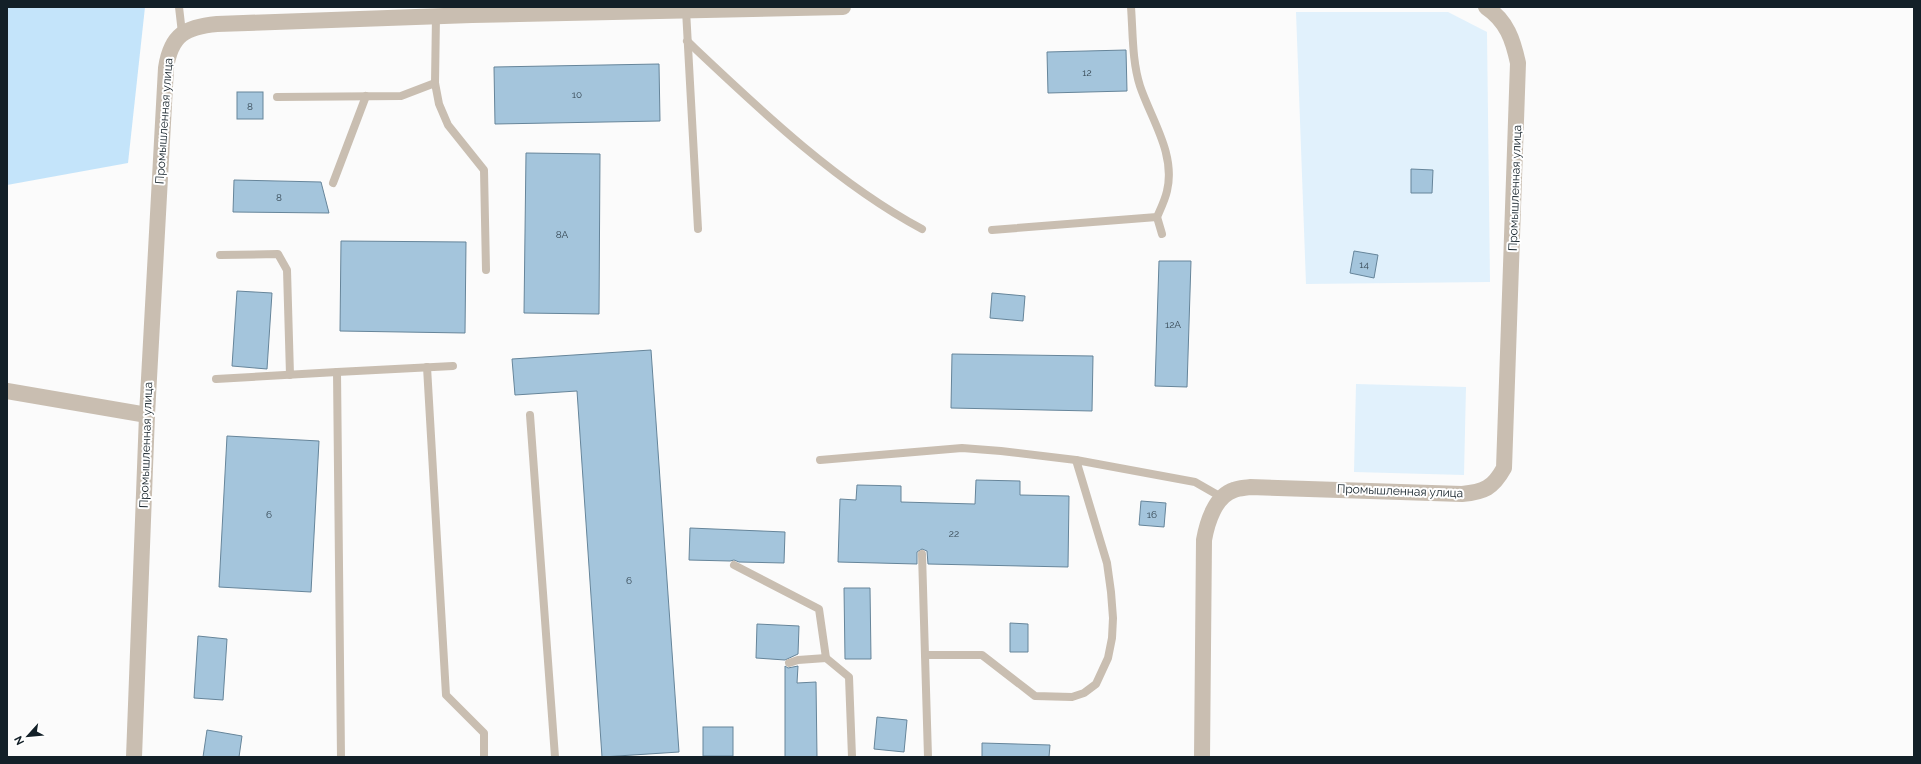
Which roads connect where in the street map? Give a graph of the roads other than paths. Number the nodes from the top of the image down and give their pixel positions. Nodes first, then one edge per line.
1 (179, 7) edge
2 (844, 7) edge
3 (1132, 7) edge
4 (1486, 7) edge
5 (686, 10) junction
6 (475, 11) edge
7 (436, 16) junction
8 (182, 33) junction
9 (687, 41) junction
10 (435, 83) junction
11 (366, 96) junction
12 (277, 97) dead end
13 (333, 183) dead end
14 (1158, 217) junction
15 (698, 229) dead end
16 (922, 229) dead end
17 (992, 230) dead end
18 (1162, 234) dead end
19 (220, 255) dead end
20 (486, 270) dead end
21 (453, 366) dead end
22 (428, 367) junction
23 (337, 372) junction
24 (290, 375) junction
25 (216, 379) dead end
26 (7, 391) edge
27 (147, 415) junction
28 (530, 415) dead end
29 (820, 460) dead end
30 (1076, 460) junction
31 (1223, 498) junction
32 (922, 554) dead end
33 (734, 565) dead end
34 (925, 655) junction
35 (826, 658) junction
36 (789, 663) dead end
37 (134, 757) edge
38 (341, 757) edge
39 (484, 757) edge
40 (555, 757) edge
41 (852, 757) edge
42 (928, 757) edge
43 (1202, 757) edge

1 - 8 lane
2 - 5 street
3 - 14 lane
4 - 31 street, Промышленная улица
5 - 6 street
5 - 9 lane
6 - 7 street
7 - 8 street
7 - 10 lane
8 - 27 street, Промышленная улица
9 - 15 lane
9 - 16 lane
10 - 11 lane
10 - 20 lane
11 - 12 lane
11 - 13 lane
14 - 17 lane
14 - 18 lane
19 - 24 lane
21 - 22 lane
22 - 23 lane
22 - 39 lane
23 - 24 lane
23 - 38 lane
24 - 25 lane
26 - 27 street
27 - 37 street, Промышленная улица
28 - 40 lane
29 - 30 lane
30 - 31 lane
30 - 34 lane
31 - 43 street, Промышленная улица
32 - 34 lane
33 - 35 lane
34 - 42 lane
35 - 36 lane
35 - 41 lane

